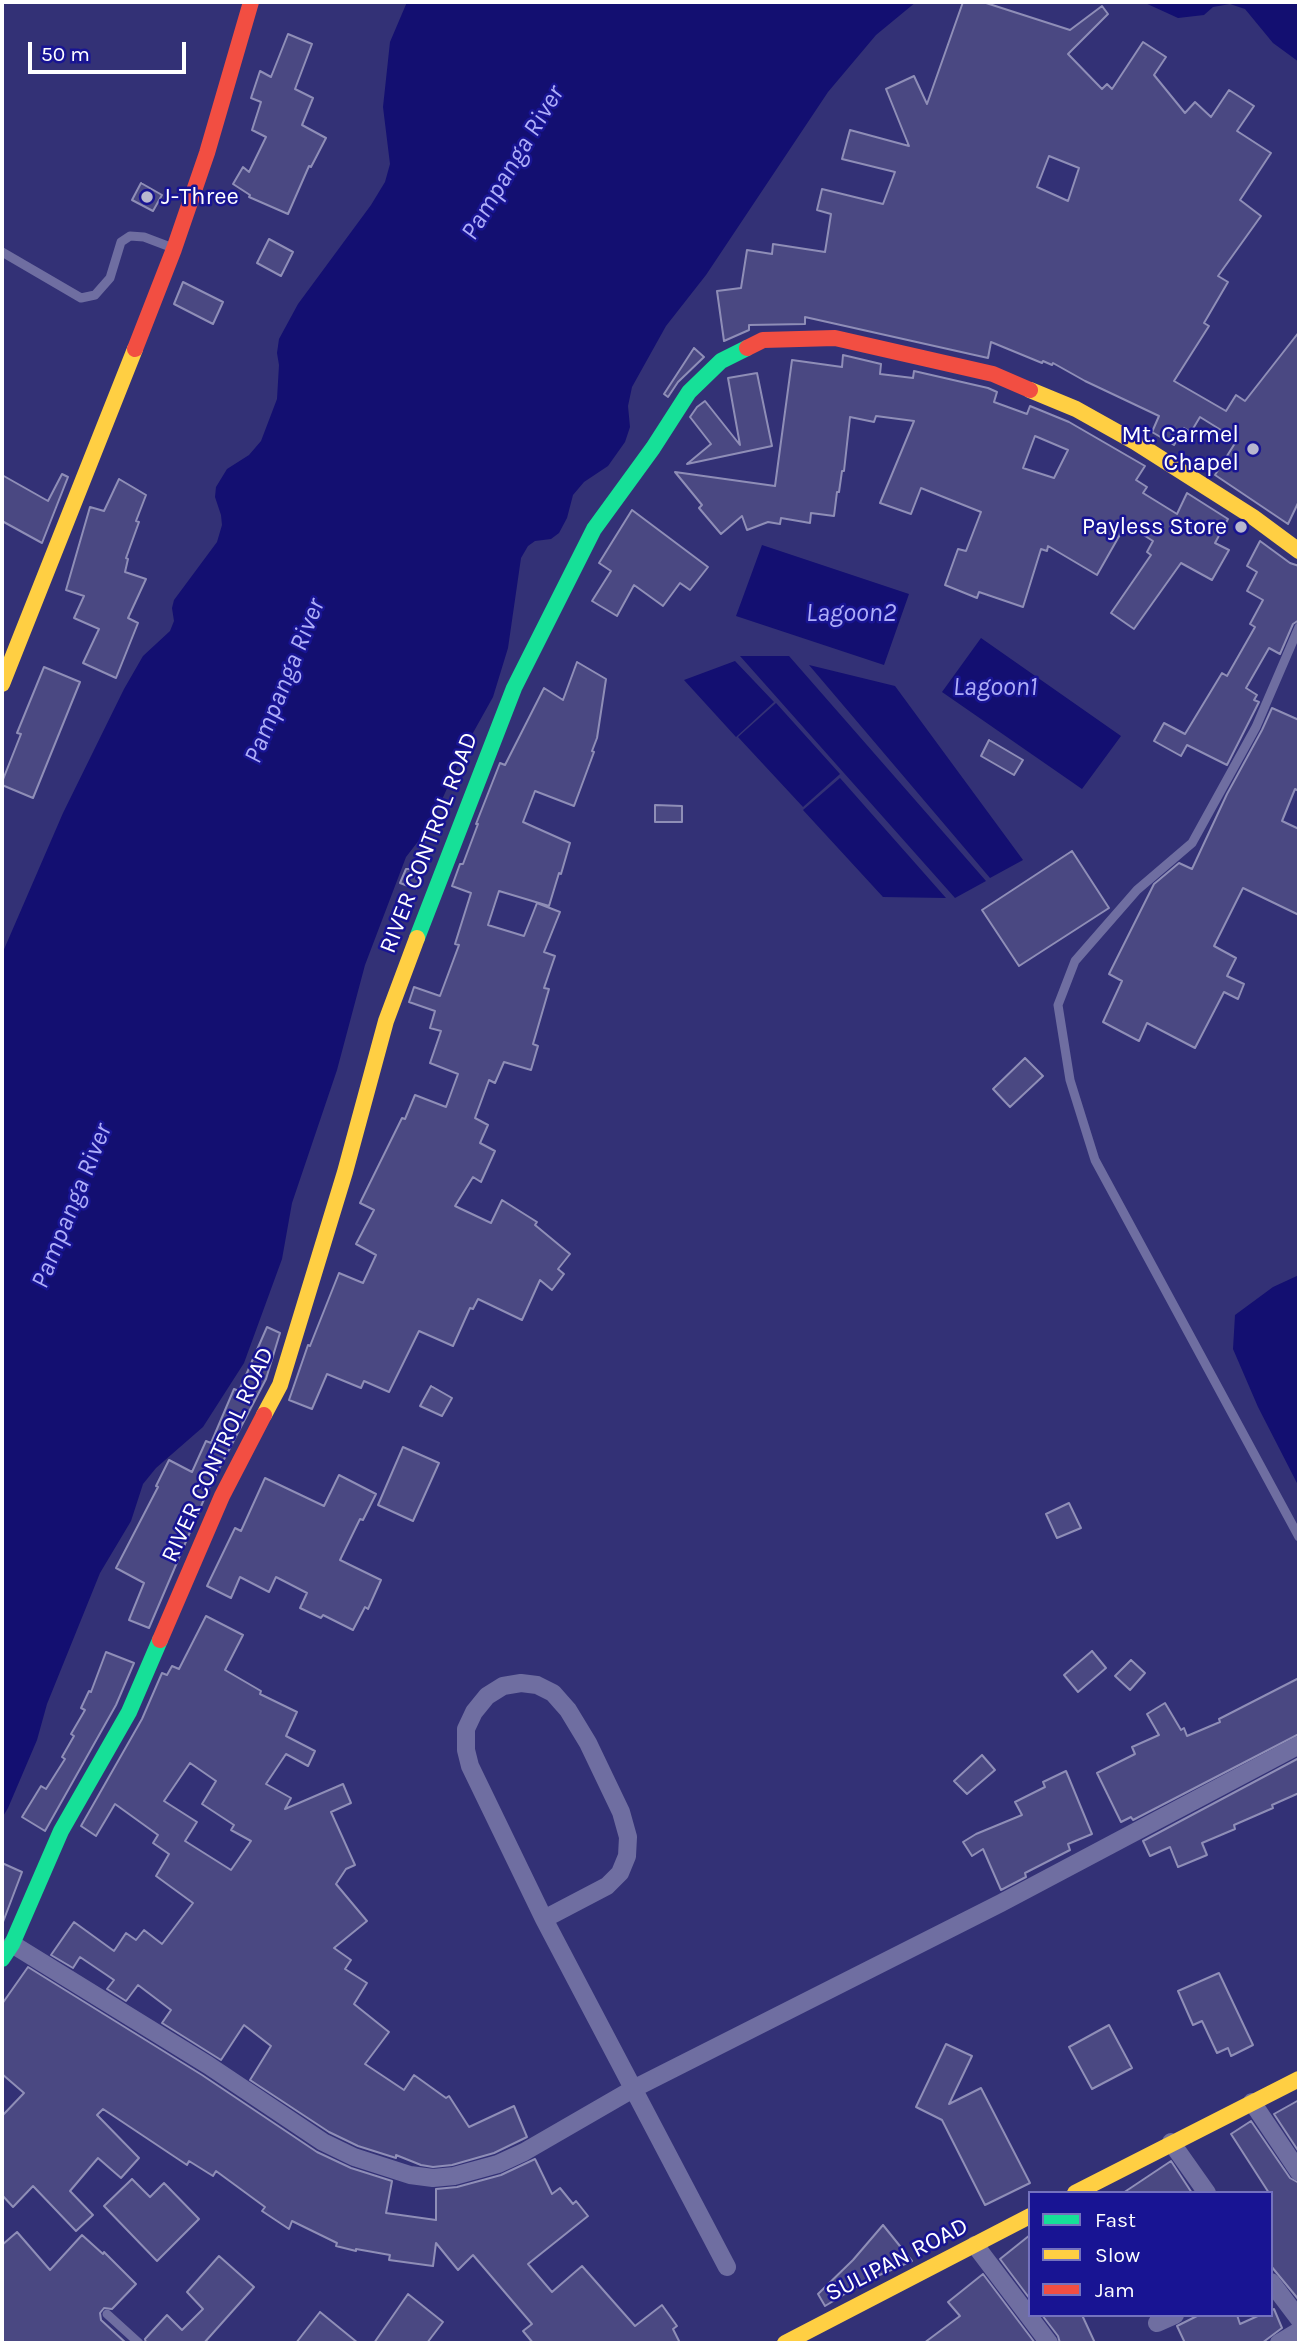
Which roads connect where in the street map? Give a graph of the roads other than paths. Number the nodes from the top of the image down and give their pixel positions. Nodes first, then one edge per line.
1 (251, 2) edge
2 (174, 249) junction
3 (2, 251) edge
4 (1299, 551) edge
5 (1299, 627) edge
6 (2, 684) edge
7 (1299, 1537) edge
8 (1299, 1745) edge
9 (544, 1919) junction
10 (12, 1944) junction
11 (2, 1959) edge
12 (1299, 2080) edge
13 (633, 2089) junction
14 (1252, 2102) junction
15 (1171, 2142) junction
16 (1299, 2172) edge
17 (1078, 2191) edge
18 (1206, 2191) edge
19 (1028, 2217) edge
20 (975, 2245) junction
21 (727, 2267) dead end
22 (1273, 2285) edge
23 (107, 2314) dead end
24 (1028, 2315) edge
25 (1029, 2317) edge
26 (1170, 2317) edge
27 (1299, 2319) edge
28 (1157, 2323) dead end
29 (1299, 2331) edge
30 (139, 2343) edge
31 (785, 2343) edge
32 (1049, 2343) edge
33 (1279, 2343) edge

1 - 2 street
2 - 3 lane
2 - 6 street
4 - 10 street, RIVER CONTROL ROAD
5 - 7 lane
8 - 13 street
9 - 9 street
9 - 13 street
10 - 11 street, RIVER CONTROL ROAD
10 - 13 street
12 - 14 street
13 - 21 street
14 - 15 street
14 - 16 street
15 - 17 street
15 - 18 street
19 - 20 street, SULIPAN ROAD
20 - 24 street
20 - 31 street, SULIPAN ROAD
22 - 27 street
23 - 30 lane
25 - 32 street
26 - 28 street
29 - 33 street

